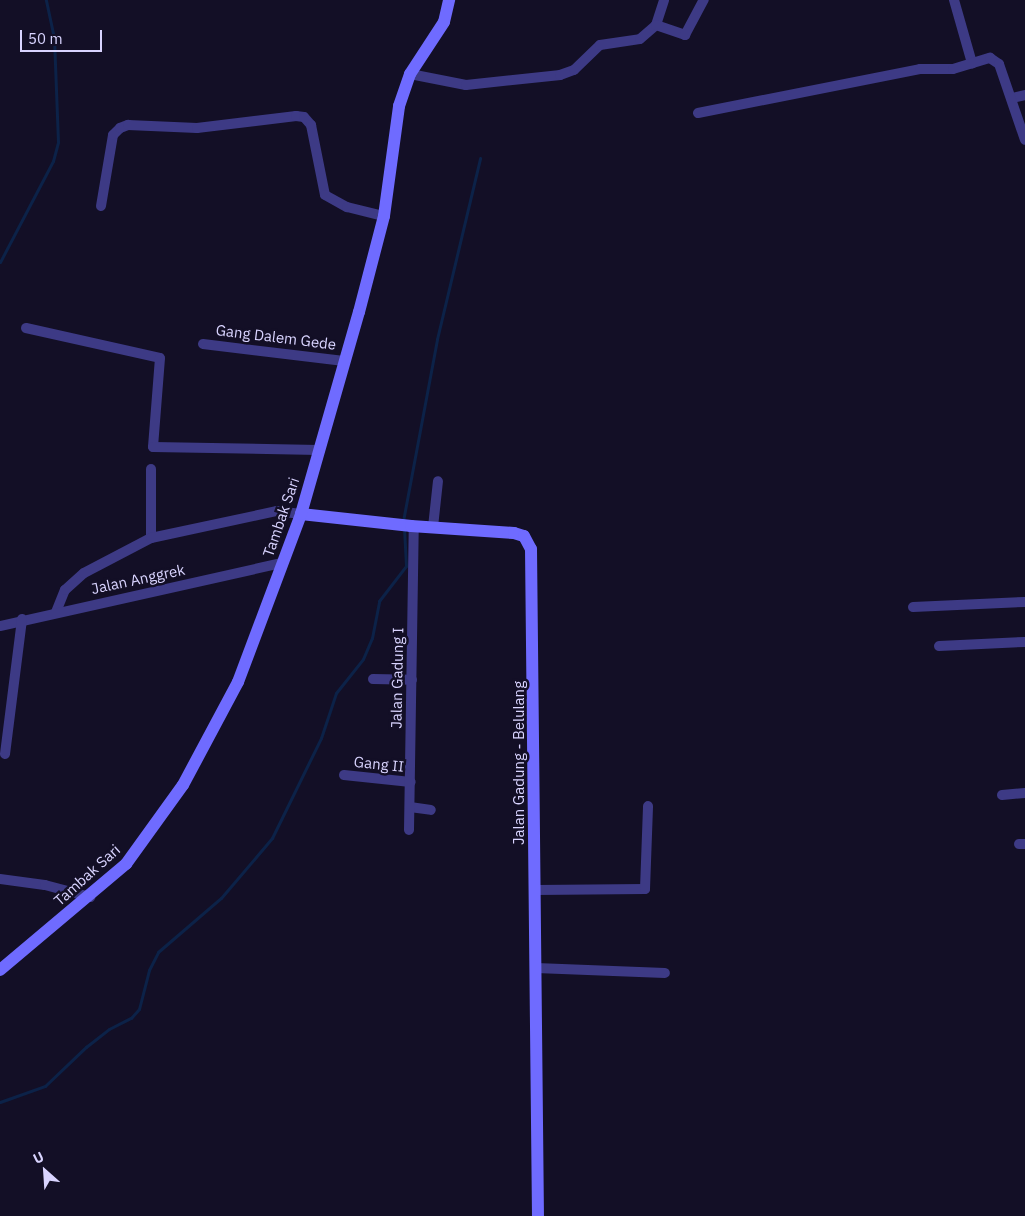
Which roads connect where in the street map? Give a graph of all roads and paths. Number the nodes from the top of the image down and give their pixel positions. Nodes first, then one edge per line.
1 (450, 0) edge
2 (664, 0) edge
3 (704, 0) edge
4 (954, 0) edge
5 (657, 26) junction
6 (972, 63) junction
7 (410, 74) junction
8 (1025, 95) edge
9 (1012, 98) junction
10 (698, 113) dead end
11 (1025, 140) edge
12 (101, 206) dead end
13 (384, 216) junction
14 (26, 328) dead end
15 (203, 344) dead end
16 (344, 361) junction
17 (319, 450) junction
18 (151, 469) dead end
19 (438, 481) dead end
20 (301, 514) junction
21 (413, 526) junction
22 (433, 528) junction
23 (152, 538) junction
24 (282, 563) junction
25 (1025, 602) edge
26 (913, 607) dead end
27 (56, 612) junction
28 (22, 619) junction
29 (0, 626) edge
30 (1025, 642) edge
31 (939, 646) dead end
32 (373, 679) dead end
33 (412, 680) junction
34 (5, 754) dead end
35 (344, 775) dead end
36 (411, 782) junction
37 (1025, 793) edge
38 (1002, 795) dead end
39 (648, 806) dead end
40 (410, 807) junction
41 (431, 810) dead end
42 (409, 830) dead end
43 (0, 879) edge
44 (536, 890) junction
45 (90, 897) junction
46 (536, 968) junction
47 (0, 970) edge
48 (665, 973) dead end
49 (538, 1216) edge

1 - 7 street, Tambak Sari
2 - 5 street
3 - 5 street
4 - 6 street
5 - 7 street
6 - 9 street
6 - 10 street
7 - 13 street, Tambak Sari
8 - 9 street
9 - 11 street
12 - 13 street
13 - 16 street, Tambak Sari
14 - 17 street
15 - 16 street, Gang Dalem Gede
16 - 17 street, Tambak Sari
17 - 20 street, Tambak Sari
18 - 23 street
19 - 22 street
20 - 21 street, Jalan Gadung - Belulang
20 - 23 street
20 - 24 street, Tambak Sari
21 - 22 street, Jalan Gadung - Belulang
21 - 33 street, Jalan Gadung I
22 - 44 street, Jalan Gadung - Belulang
23 - 27 street
24 - 27 street, Jalan Anggrek
24 - 45 street, Tambak Sari
25 - 26 street
27 - 28 street, Jalan Anggrek
28 - 29 street, Jalan Anggrek
28 - 34 street
30 - 31 street
32 - 33 street
33 - 36 street, Jalan Gadung I
35 - 36 street, Gang II
36 - 40 street, Jalan Gadung I
37 - 38 street
39 - 44 street
40 - 41 street
40 - 42 street, Jalan Gadung I
43 - 45 street
44 - 46 street, Jalan Gadung - Belulang
45 - 47 street, Tambak Sari
46 - 48 street
46 - 49 street, Jalan Gadung - Belulang

